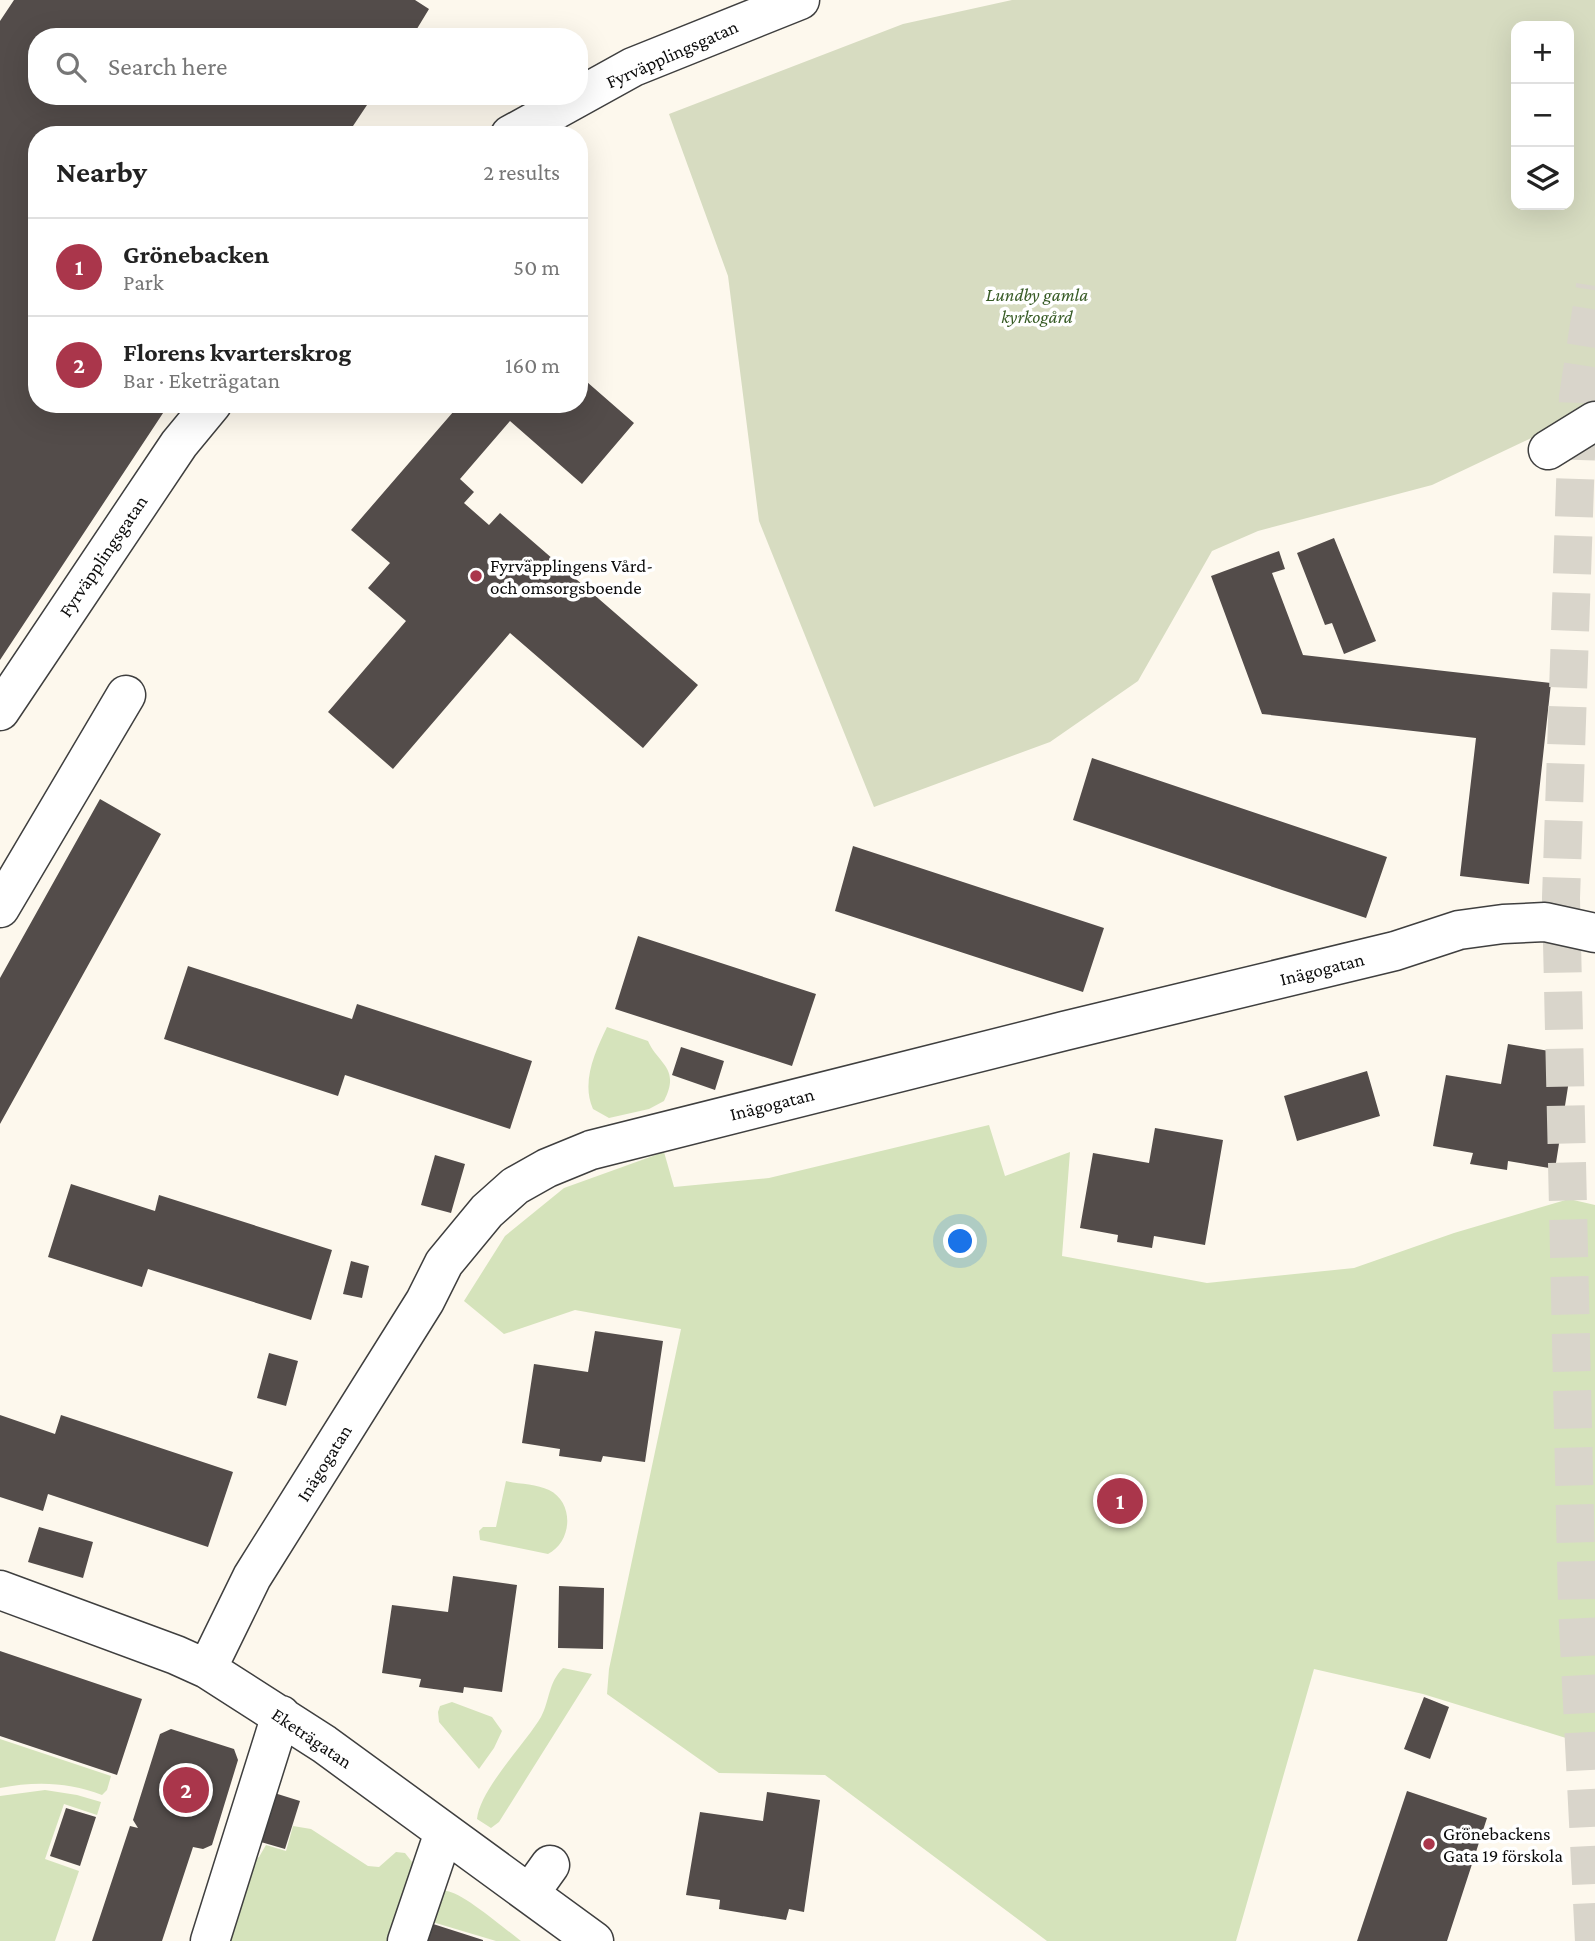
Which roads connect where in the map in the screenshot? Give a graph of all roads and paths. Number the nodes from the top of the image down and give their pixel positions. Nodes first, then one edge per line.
1 (800, 0) edge
2 (588, 91) edge
3 (563, 105) edge
4 (526, 126) edge
5 (205, 413) edge
6 (1595, 421) edge
7 (1548, 450) dead end
8 (126, 695) dead end
9 (0, 711) edge
10 (0, 908) edge
11 (1595, 933) edge
12 (0, 1590) edge
13 (207, 1669) junction
14 (281, 1715) junction
15 (444, 1832) junction
16 (210, 1941) edge
17 (407, 1941) edge
18 (594, 1941) edge

1 - 2 street, Fyrväpplingsgatan
3 - 4 street, Fyrväpplingsgatan
5 - 9 street, Fyrväpplingsgatan
6 - 7 street
8 - 10 street
11 - 13 street, Inägogatan
12 - 13 street, Eketrägatan
13 - 14 street, Eketrägatan
14 - 15 street, Eketrägatan
14 - 16 street
15 - 17 street
15 - 18 street, Eketrägatan

